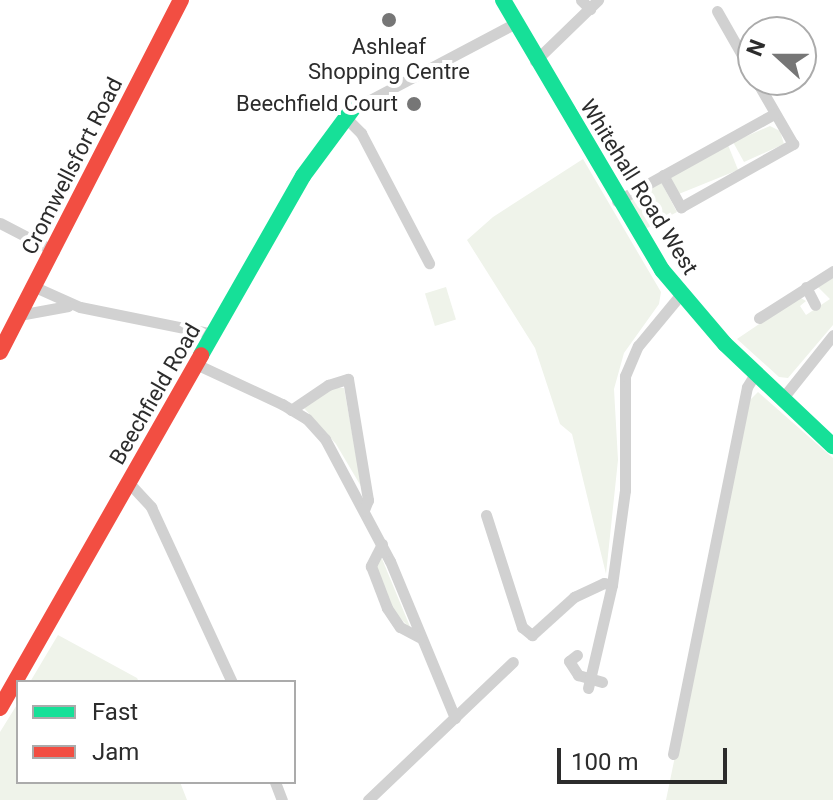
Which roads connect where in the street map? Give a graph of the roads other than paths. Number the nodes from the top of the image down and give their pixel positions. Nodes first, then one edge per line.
1 (181, 0) edge
2 (503, 0) edge
3 (590, 3) edge
4 (717, 11) dead end
5 (514, 24) junction
6 (737, 46) edge
7 (535, 61) junction
8 (764, 96) edge
9 (355, 108) junction
10 (774, 114) junction
11 (663, 175) junction
12 (617, 201) junction
13 (0, 223) edge
14 (54, 251) junction
15 (429, 263) dead end
16 (833, 271) edge
17 (35, 287) junction
18 (806, 287) junction
19 (681, 294) junction
20 (815, 305) dead end
21 (80, 307) junction
22 (19, 315) junction
23 (759, 318) dead end
24 (214, 334) junction
25 (833, 335) edge
26 (0, 352) edge
27 (198, 365) junction
28 (755, 374) junction
29 (782, 399) junction
30 (291, 410) junction
31 (833, 446) edge
32 (129, 483) junction
33 (364, 510) junction
34 (486, 515) dead end
35 (382, 544) junction
36 (612, 585) junction
37 (421, 638) junction
38 (577, 655) dead end
39 (513, 662) dead end
40 (16, 680) edge
41 (16, 680) edge
42 (231, 680) edge
43 (0, 708) edge
44 (455, 718) junction
45 (673, 754) dead end
46 (368, 800) edge

1 - 14 street, Cromwellsfort Road
2 - 5 street, Whitehall Road West
3 - 7 street
4 - 6 street
5 - 7 street, Whitehall Road West
5 - 9 street
7 - 12 street, Whitehall Road West
8 - 10 street
9 - 15 street
9 - 24 street, Beechfield Road
10 - 11 street
10 - 11 street
11 - 12 street
12 - 19 street, Whitehall Road West
13 - 14 street
14 - 17 street, Cromwellsfort Road
16 - 18 street
17 - 21 street
17 - 22 street, Cromwellsfort Road
18 - 20 street
18 - 23 street
19 - 28 street, Whitehall Road West
19 - 36 street
21 - 22 street
21 - 24 street
22 - 26 street, Cromwellsfort Road
24 - 27 street, Beechfield Road
25 - 29 street
27 - 30 street
27 - 32 street, Beechfield Road
28 - 29 street, Whitehall Road West
28 - 45 street
29 - 31 street, Whitehall Road West
30 - 33 street
30 - 33 street
32 - 41 street, Beechfield Road
32 - 42 street
33 - 35 street
34 - 36 street
35 - 37 street
35 - 37 street
36 - 38 street
37 - 44 street
39 - 44 street
40 - 43 street, Beechfield Road
44 - 46 street

